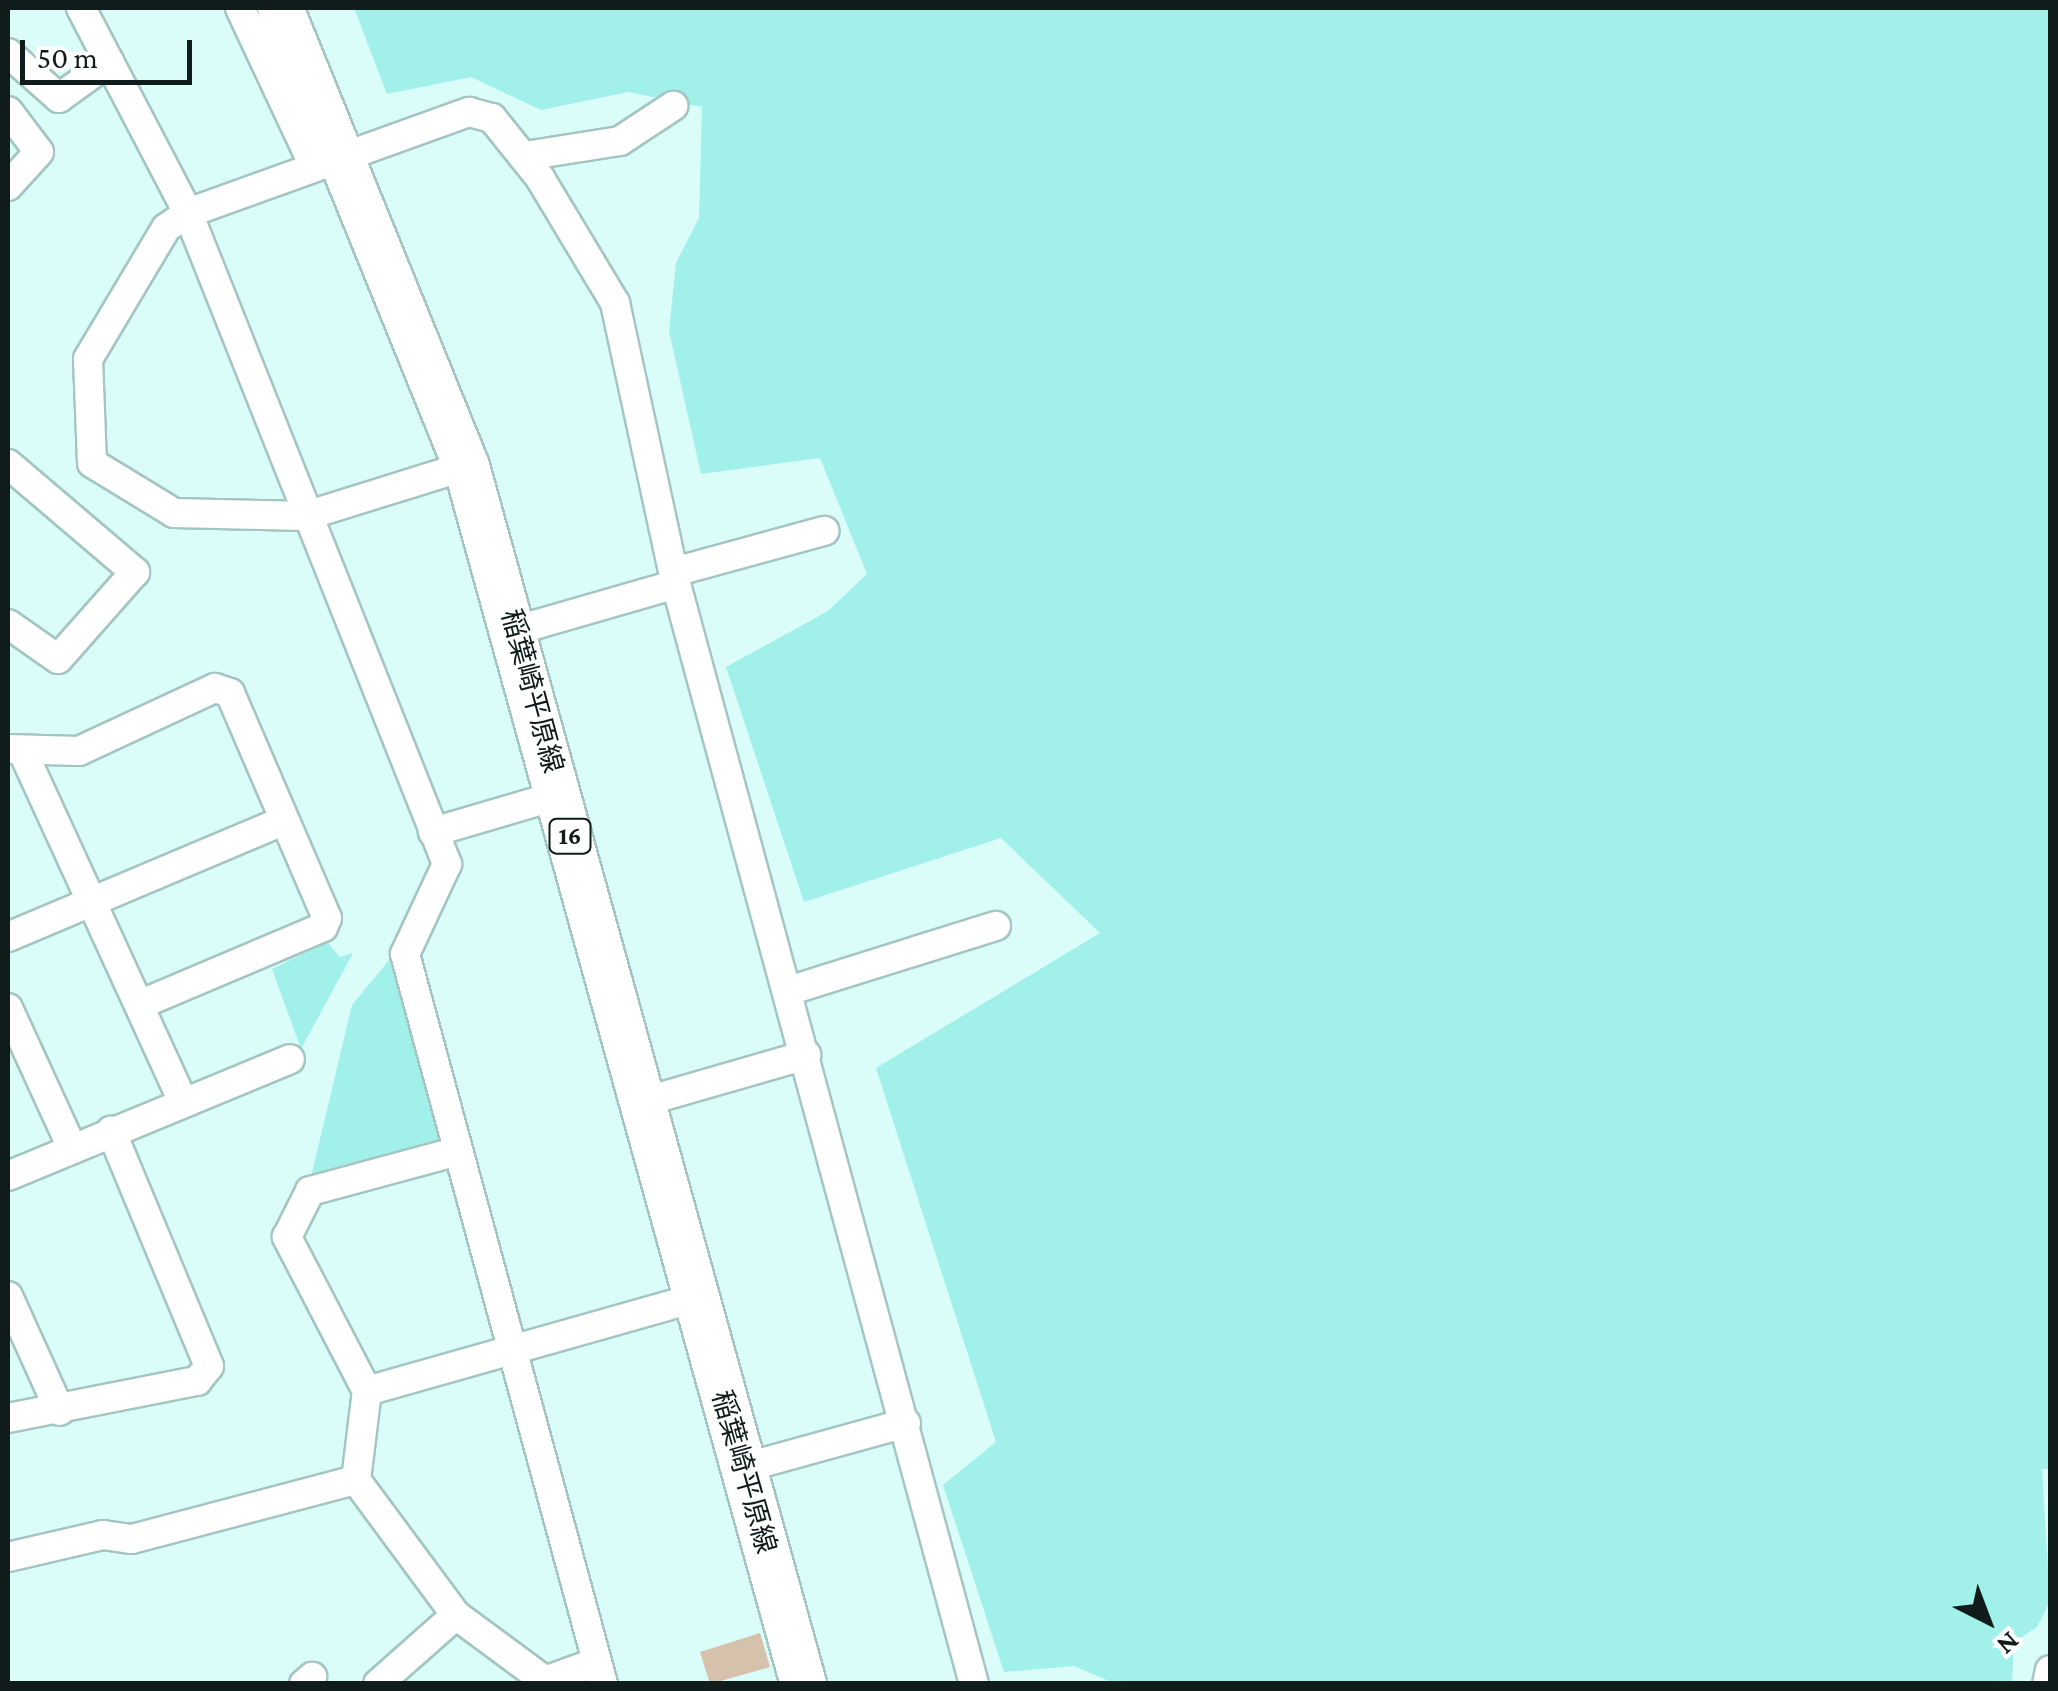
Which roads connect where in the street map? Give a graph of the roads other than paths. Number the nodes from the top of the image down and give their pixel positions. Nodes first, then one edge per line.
1 (81, 8) edge
2 (240, 8) edge
3 (280, 8) edge
4 (8, 53) edge
5 (109, 62) junction
6 (673, 106) dead end
7 (8, 111) edge
8 (525, 156) junction
9 (328, 161) junction
10 (8, 186) edge
11 (188, 213) junction
12 (8, 464) edge
13 (466, 466) junction
14 (305, 516) junction
15 (824, 531) dead end
16 (675, 578) junction
17 (8, 624) edge
18 (517, 630) junction
19 (14, 749) edge
20 (560, 795) junction
21 (283, 821) junction
22 (433, 832) junction
23 (92, 900) junction
24 (996, 926) dead end
25 (8, 936) edge
26 (788, 991) junction
27 (142, 1004) junction
28 (8, 1008) edge
29 (806, 1055) junction
30 (290, 1059) dead end
31 (184, 1102) junction
32 (643, 1102) junction
33 (111, 1131) junction
34 (72, 1148) junction
35 (458, 1151) junction
36 (8, 1176) edge
37 (8, 1296) edge
38 (696, 1298) junction
39 (513, 1349) junction
40 (366, 1390) junction
41 (60, 1411) junction
42 (8, 1418) edge
43 (906, 1422) junction
44 (743, 1468) junction
45 (356, 1480) junction
46 (8, 1557) edge
47 (456, 1614) junction
48 (2050, 1670) edge
49 (600, 1673) edge
50 (539, 1681) edge
51 (378, 1684) edge
52 (803, 1684) edge
53 (974, 1684) edge
54 (2047, 1684) edge

1 - 5 street
2 - 9 street
3 - 9 main road, 稲葉崎平原線 / 16
4 - 5 street
5 - 11 street
6 - 8 street
7 - 10 street
8 - 9 street
8 - 16 street
9 - 11 street
9 - 13 main road, 稲葉崎平原線 / 16
11 - 14 street
11 - 14 street
12 - 17 street
13 - 14 street
13 - 18 main road, 稲葉崎平原線 / 16
14 - 22 street
15 - 16 street
16 - 18 street
16 - 26 street
18 - 20 main road, 稲葉崎平原線 / 16
19 - 21 street
19 - 23 street
20 - 22 street
20 - 32 main road, 稲葉崎平原線 / 16
21 - 23 street
21 - 27 street
22 - 35 street
23 - 25 street
23 - 27 street
24 - 26 street
26 - 29 street
27 - 31 street
28 - 34 street
29 - 32 street
29 - 43 street
30 - 31 street
31 - 33 street
32 - 38 main road, 稲葉崎平原線 / 16
33 - 34 street
33 - 41 street
34 - 36 street
35 - 39 street
35 - 40 street
37 - 41 street
38 - 39 street
38 - 44 main road, 稲葉崎平原線 / 16
39 - 40 street
39 - 49 street
40 - 45 street
41 - 42 street
43 - 44 street
43 - 53 street
44 - 52 main road, 稲葉崎平原線 / 16
45 - 46 street
45 - 47 street
47 - 50 street
47 - 51 street
48 - 54 street
49 - 50 street

